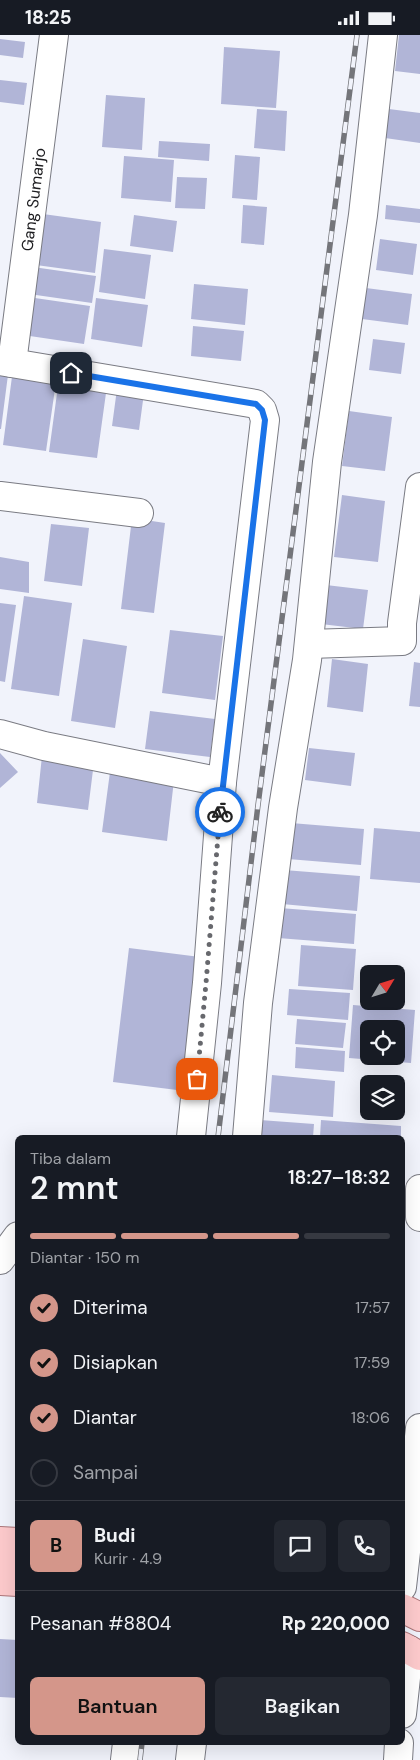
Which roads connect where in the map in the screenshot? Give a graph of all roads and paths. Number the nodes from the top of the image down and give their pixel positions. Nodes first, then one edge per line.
1 (54, 35) edge
2 (383, 35) edge
3 (6, 362) edge
4 (420, 487) edge
5 (0, 496) edge
6 (139, 513) dead end
7 (309, 643) junction
8 (0, 734) edge
9 (222, 782) junction
10 (191, 1135) edge
11 (247, 1135) edge
12 (420, 1189) edge
13 (420, 1217) edge
14 (15, 1240) edge
15 (0, 1260) edge
16 (420, 1428) edge
17 (0, 1541) edge
18 (15, 1542) edge
19 (405, 1560) edge
20 (0, 1561) edge
21 (15, 1561) edge
22 (0, 1581) edge
23 (15, 1582) edge
24 (405, 1589) edge
25 (15, 1593) edge
26 (0, 1594) edge
27 (420, 1597) edge
28 (405, 1610) edge
29 (420, 1617) edge
30 (411, 1643) edge
31 (405, 1690) edge
32 (127, 1745) edge
33 (192, 1745) edge
34 (399, 1745) edge
35 (126, 1760) edge
36 (190, 1760) edge
37 (398, 1760) edge

1 - 3 street, Gang Sumarjo
2 - 7 street
3 - 9 street
4 - 7 street
5 - 6 street
7 - 11 street
8 - 9 street
9 - 10 street
12 - 13 street
14 - 15 street
16 - 19 street
17 - 18 main road
20 - 21 main road
22 - 23 main road
24 - 27 main road
25 - 26 main road
28 - 29 main road
30 - 31 street
32 - 35 street
33 - 36 street
34 - 37 street

